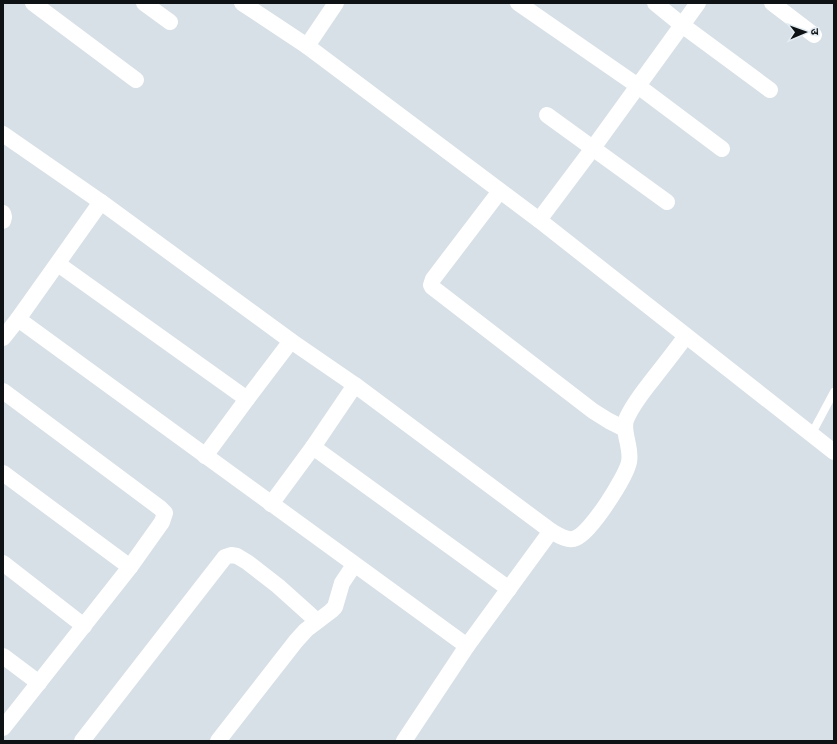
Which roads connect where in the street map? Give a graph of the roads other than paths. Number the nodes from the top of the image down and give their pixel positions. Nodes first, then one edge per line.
1 (33, 3) edge
2 (144, 3) edge
3 (242, 3) edge
4 (336, 3) edge
5 (518, 3) edge
6 (655, 3) edge
7 (698, 3) edge
8 (772, 3) edge
9 (170, 22) dead end
10 (682, 25) junction
11 (814, 35) dead end
12 (307, 46) junction
13 (136, 80) dead end
14 (638, 86) junction
15 (770, 90) dead end
16 (547, 115) dead end
17 (3, 134) edge
18 (593, 148) junction
19 (722, 149) dead end
20 (500, 191) junction
21 (101, 202) junction
22 (667, 202) dead end
23 (3, 213) edge
24 (539, 220) junction
25 (3, 221) edge
26 (58, 264) junction
27 (18, 319) junction
28 (686, 336) junction
29 (3, 338) edge
30 (292, 341) junction
31 (355, 385) junction
32 (3, 391) edge
33 (834, 392) edge
34 (247, 399) junction
35 (625, 429) junction
36 (811, 435) junction
37 (313, 447) junction
38 (834, 452) edge
39 (205, 456) junction
40 (3, 473) edge
41 (271, 504) junction
42 (551, 531) junction
43 (3, 563) edge
44 (354, 564) junction
45 (130, 567) junction
46 (509, 589) junction
47 (317, 621) junction
48 (84, 626) junction
49 (467, 646) junction
50 (3, 656) edge
51 (39, 683) junction
52 (3, 728) edge
53 (82, 741) edge
54 (218, 741) edge
55 (404, 741) edge

1 - 13 street
2 - 9 street
3 - 12 street
4 - 12 street
5 - 14 street
6 - 10 street
7 - 10 street
8 - 11 street
10 - 14 street
10 - 15 street
12 - 20 street
14 - 18 street
14 - 19 street
16 - 18 street
17 - 21 street
18 - 22 street
18 - 24 street
20 - 24 street
20 - 35 street
21 - 26 street
21 - 30 street
23 - 25 street
24 - 28 street
26 - 27 street
26 - 34 street
27 - 29 street
27 - 39 street
28 - 35 street
28 - 36 street
30 - 31 street
30 - 34 street
31 - 37 street
31 - 42 street
32 - 45 street
33 - 36 lane
34 - 39 street
35 - 42 street
36 - 38 street
37 - 41 street
37 - 46 street
39 - 41 street
40 - 45 street
41 - 44 street
42 - 46 street
43 - 48 street
44 - 47 street
44 - 49 street
45 - 48 street
46 - 49 street
47 - 53 street
47 - 54 street
48 - 51 street
49 - 55 street
50 - 51 street
51 - 52 street

